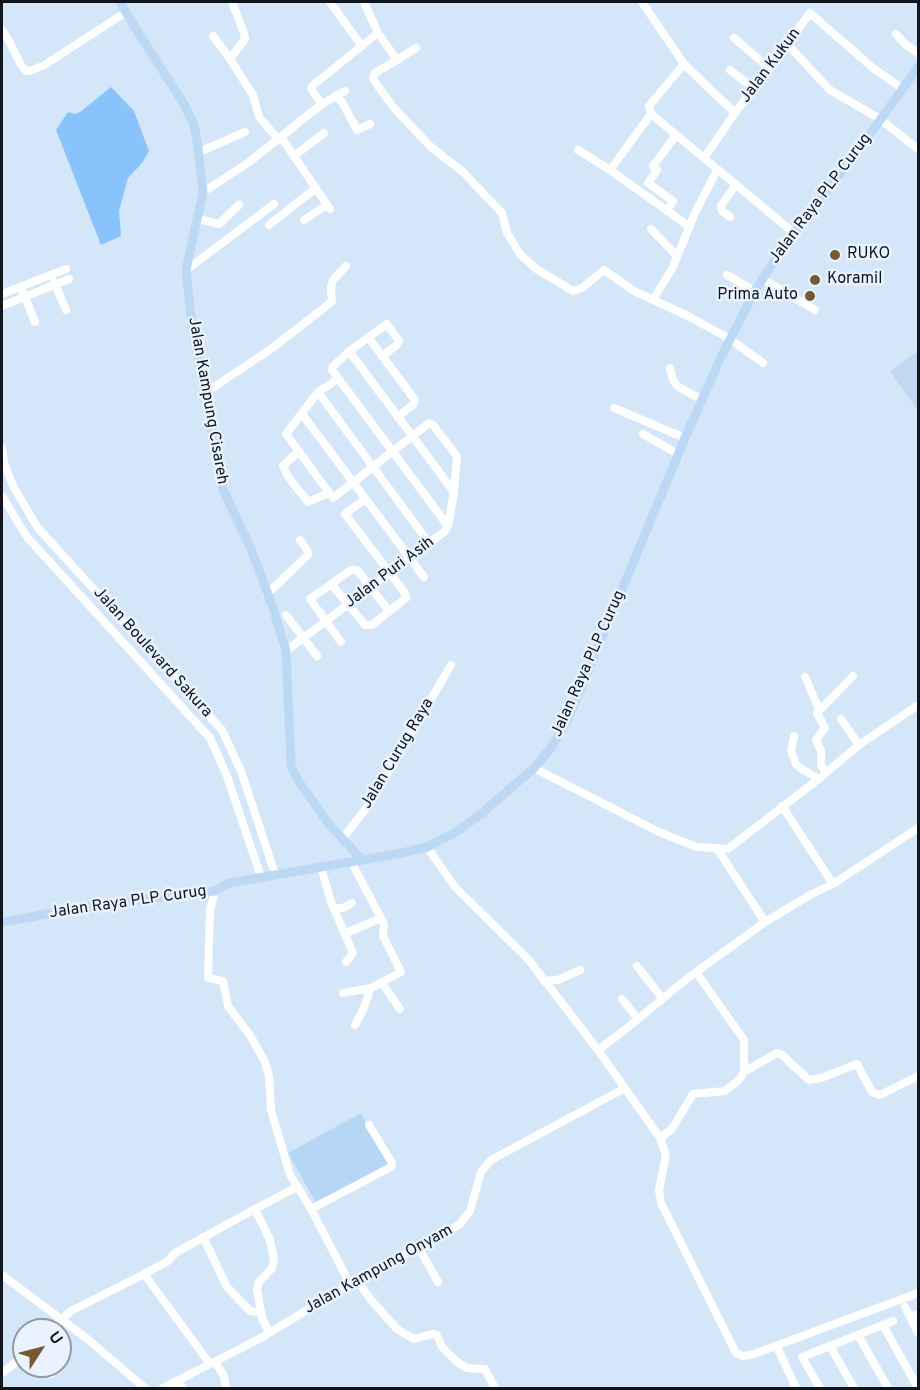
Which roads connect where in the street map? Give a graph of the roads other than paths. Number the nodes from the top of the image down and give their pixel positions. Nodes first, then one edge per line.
1 (120, 2) edge
2 (232, 2) edge
3 (330, 2) edge
4 (364, 2) edge
5 (642, 2) edge
6 (126, 12) junction
7 (2, 30) edge
8 (378, 33) junction
9 (896, 34) dead end
10 (213, 36) dead end
11 (734, 39) dead end
12 (787, 44) junction
13 (361, 45) junction
14 (416, 48) dead end
15 (918, 53) edge
16 (230, 59) junction
17 (397, 60) junction
18 (684, 64) junction
19 (768, 67) junction
20 (918, 67) edge
21 (730, 70) dead end
22 (753, 88) junction
23 (903, 89) junction
24 (345, 91) dead end
25 (335, 96) junction
26 (322, 104) junction
27 (735, 113) junction
28 (651, 114) junction
29 (880, 119) junction
30 (370, 124) dead end
31 (245, 132) dead end
32 (324, 133) dead end
33 (676, 135) junction
34 (280, 138) junction
35 (918, 149) edge
36 (578, 150) dead end
37 (199, 152) junction
38 (294, 156) junction
39 (704, 158) junction
40 (610, 170) junction
41 (717, 170) junction
42 (736, 184) junction
43 (316, 188) junction
44 (203, 192) junction
45 (274, 204) dead end
46 (239, 205) dead end
47 (667, 211) junction
48 (730, 217) dead end
49 (198, 219) junction
50 (304, 220) dead end
51 (269, 225) dead end
52 (690, 227) junction
53 (651, 229) dead end
54 (794, 233) junction
55 (677, 256) junction
56 (346, 266) dead end
57 (66, 269) dead end
58 (186, 270) junction
59 (52, 275) junction
60 (727, 275) dead end
61 (764, 278) junction
62 (69, 279) dead end
63 (56, 285) junction
64 (21, 287) junction
65 (755, 291) junction
66 (2, 294) edge
67 (25, 297) junction
68 (653, 300) junction
69 (2, 306) edge
70 (66, 310) dead end
71 (816, 310) dead end
72 (35, 322) dead end
73 (368, 337) junction
74 (730, 339) junction
75 (349, 351) junction
76 (382, 356) junction
77 (763, 363) dead end
78 (670, 368) dead end
79 (338, 379) junction
80 (318, 392) junction
81 (205, 393) junction
82 (702, 400) junction
83 (614, 408) dead end
84 (302, 414) junction
85 (397, 417) junction
86 (643, 434) dead end
87 (412, 436) junction
88 (684, 438) junction
89 (2, 448) edge
90 (299, 451) junction
91 (392, 452) junction
92 (678, 454) junction
93 (372, 466) junction
94 (352, 482) junction
95 (454, 492) junction
96 (331, 495) junction
97 (2, 496) edge
98 (365, 499) junction
99 (448, 526) junction
100 (300, 540) dead end
101 (429, 543) junction
102 (410, 558) junction
103 (390, 573) junction
104 (424, 577) dead end
105 (331, 584) junction
106 (370, 588) junction
107 (267, 594) junction
108 (348, 605) junction
109 (389, 611) junction
110 (286, 615) dead end
111 (325, 621) junction
112 (304, 638) junction
113 (341, 642) dead end
114 (150, 650) junction
115 (286, 651) junction
116 (317, 656) dead end
117 (139, 660) junction
118 (451, 665) dead end
119 (852, 676) dead end
120 (805, 677) dead end
121 (918, 705) edge
122 (819, 709) junction
123 (841, 719) dead end
124 (794, 736) dead end
125 (859, 744) junction
126 (534, 768) junction
127 (827, 772) junction
128 (819, 779) junction
129 (782, 806) junction
130 (918, 828) edge
131 (342, 839) junction
132 (427, 846) junction
133 (717, 850) junction
134 (358, 860) junction
135 (321, 867) junction
136 (275, 874) junction
137 (261, 877) junction
138 (833, 884) junction
139 (215, 891) junction
140 (352, 903) dead end
141 (334, 908) junction
142 (381, 918) junction
143 (2, 922) edge
144 (765, 922) junction
145 (346, 933) junction
146 (346, 962) dead end
147 (637, 966) dead end
148 (580, 970) dead end
149 (696, 972) junction
150 (544, 981) junction
151 (382, 983) junction
152 (371, 988) junction
153 (344, 993) dead end
154 (662, 998) junction
155 (622, 999) dead end
156 (400, 1009) dead end
157 (638, 1019) junction
158 (354, 1025) dead end
159 (598, 1050) junction
160 (744, 1072) junction
161 (918, 1076) edge
162 (625, 1088) junction
163 (369, 1125) dead end
164 (660, 1138) junction
165 (297, 1187) junction
166 (255, 1209) junction
167 (311, 1209) junction
168 (203, 1237) junction
169 (418, 1248) junction
170 (144, 1274) junction
171 (2, 1275) edge
172 (354, 1282) junction
173 (438, 1282) dead end
174 (918, 1293) edge
175 (905, 1307) dead end
176 (261, 1313) junction
177 (918, 1314) edge
178 (910, 1317) junction
179 (59, 1318) edge
180 (62, 1318) edge
181 (893, 1322) dead end
182 (883, 1325) junction
183 (72, 1328) edge
184 (269, 1333) junction
185 (918, 1333) edge
186 (858, 1335) junction
187 (830, 1346) junction
188 (777, 1347) junction
189 (213, 1363) junction
190 (177, 1381) junction
191 (145, 1389) edge
192 (163, 1389) edge
193 (183, 1389) edge
194 (226, 1389) edge
195 (495, 1389) edge
196 (796, 1389) edge
197 (820, 1389) edge
198 (854, 1389) edge
199 (888, 1389) edge
200 (918, 1389) edge

1 - 6 main road, Jalan Kampung Cisareh
2 - 16 street
3 - 13 street
4 - 8 street
5 - 18 street
6 - 7 street
6 - 37 main road, Jalan Kampung Cisareh
8 - 13 street
8 - 17 street
9 - 15 street
10 - 16 street
11 - 19 street
12 - 19 street, Jalan Kukun
12 - 23 street, Jalan Kukun
12 - 29 street
13 - 26 street
14 - 17 street
16 - 34 street
17 - 68 street
18 - 27 street
18 - 28 street
19 - 22 street, Jalan Kukun
20 - 23 main road, Jalan Raya PLP Curug
21 - 22 street
22 - 27 street, Jalan Kukun
23 - 29 main road, Jalan Raya PLP Curug
24 - 25 street
25 - 26 street
25 - 30 street
26 - 34 street
27 - 39 street, Jalan Kukun
28 - 33 street
28 - 40 street
29 - 35 street
29 - 54 main road, Jalan Raya PLP Curug
31 - 37 street
32 - 38 street
33 - 39 street
33 - 47 street
34 - 38 street
34 - 44 street
36 - 40 street
37 - 44 main road, Jalan Kampung Cisareh
38 - 43 street
39 - 41 street
40 - 47 street
41 - 42 street
41 - 52 street
42 - 48 street
42 - 54 street
43 - 50 street
43 - 51 street
44 - 49 main road, Jalan Kampung Cisareh
45 - 58 street
46 - 49 street
47 - 52 street
49 - 58 main road, Jalan Kampung Cisareh
52 - 55 street
53 - 55 street
54 - 61 main road, Jalan Raya PLP Curug
55 - 68 street
56 - 81 street
57 - 59 street
58 - 81 main road, Jalan Kampung Cisareh
59 - 63 street
59 - 64 street
60 - 65 street
61 - 65 main road, Jalan Raya PLP Curug
61 - 71 street
62 - 63 street
63 - 67 street
63 - 70 street
64 - 66 street
64 - 67 street
65 - 74 main road, Jalan Raya PLP Curug
67 - 69 street
67 - 72 street
68 - 74 street
73 - 75 street
73 - 76 street
73 - 76 street
74 - 77 street
74 - 82 main road, Jalan Raya PLP Curug
75 - 79 street
75 - 85 street
76 - 85 street
78 - 82 street
79 - 80 street
79 - 91 street
80 - 84 street
80 - 93 street
81 - 107 main road, Jalan Kampung Cisareh
82 - 88 main road, Jalan Raya PLP Curug
83 - 88 street
84 - 90 street
84 - 94 street
85 - 87 street
86 - 92 street
87 - 91 street, Jalan Puri Asih
87 - 95 street
87 - 95 street, Jalan Puri Asih
88 - 92 main road, Jalan Raya PLP Curug
89 - 114 street, Jalan Boulevard Sakura
90 - 96 street
90 - 96 street
91 - 93 street, Jalan Puri Asih
91 - 99 street
92 - 126 main road, Jalan Raya PLP Curug
93 - 94 street, Jalan Puri Asih
93 - 101 street
94 - 96 street, Jalan Puri Asih
94 - 98 street
95 - 99 street, Jalan Puri Asih
97 - 117 street, Jalan Boulevard Sakura
98 - 102 street
98 - 103 street
99 - 101 street, Jalan Puri Asih
100 - 107 street
101 - 102 street, Jalan Puri Asih
102 - 103 street, Jalan Puri Asih
102 - 104 street
103 - 106 street, Jalan Puri Asih
103 - 109 street
105 - 106 street
105 - 108 street
105 - 111 street
106 - 108 street, Jalan Puri Asih
106 - 109 street
107 - 115 main road, Jalan Kampung Cisareh
108 - 109 street
108 - 111 street, Jalan Puri Asih
110 - 112 street
111 - 112 street, Jalan Puri Asih
111 - 113 street
112 - 115 street, Jalan Puri Asih
112 - 116 street
114 - 117 street
114 - 136 street, Jalan Boulevard Sakura
115 - 131 main road, Jalan Kampung Cisareh
117 - 137 street, Jalan Boulevard Sakura
118 - 131 street, Jalan Curug Raya
119 - 122 street
120 - 122 street
121 - 125 street
122 - 127 street
123 - 125 street
124 - 128 street
125 - 127 street
126 - 132 main road, Jalan Raya PLP Curug
126 - 133 street
127 - 128 street
128 - 129 street
129 - 133 street
129 - 138 street
130 - 138 street
131 - 134 main road, Jalan Kampung Cisareh
132 - 134 main road, Jalan Raya PLP Curug
132 - 150 street
133 - 144 street
134 - 135 main road, Jalan Raya PLP Curug
134 - 142 street
135 - 136 main road, Jalan Raya PLP Curug
135 - 141 street
136 - 137 main road, Jalan Raya PLP Curug
137 - 139 main road, Jalan Raya PLP Curug
138 - 144 street
139 - 143 main road, Jalan Raya PLP Curug
139 - 165 street
140 - 141 street
141 - 145 street
142 - 145 street
142 - 151 street
144 - 149 street
145 - 146 street
147 - 154 street
148 - 150 street
149 - 154 street
149 - 160 street
150 - 159 street
151 - 152 street
151 - 156 street
152 - 153 street
152 - 158 street
154 - 157 street
155 - 157 street
157 - 159 street
159 - 162 street
160 - 161 street
160 - 164 street
162 - 164 street
162 - 169 street, Jalan Kampung Onyam
163 - 167 street
164 - 188 street
165 - 166 street
165 - 167 street
166 - 168 street
166 - 176 street
167 - 172 street
168 - 170 street
168 - 176 street
169 - 172 street, Jalan Kampung Onyam
169 - 173 street
170 - 180 street
170 - 189 street
171 - 179 street
172 - 184 street, Jalan Kampung Onyam
172 - 195 street
174 - 188 street
175 - 178 street
176 - 184 street
177 - 178 street
178 - 185 street
181 - 182 street
182 - 186 street
182 - 200 street
183 - 191 street
184 - 189 street, Jalan Kampung Onyam
186 - 187 street
186 - 199 street
187 - 197 street
187 - 198 street
188 - 196 street
189 - 190 street, Jalan Kampung Onyam
189 - 194 street
190 - 192 street, Jalan Kampung Onyam
190 - 193 street

